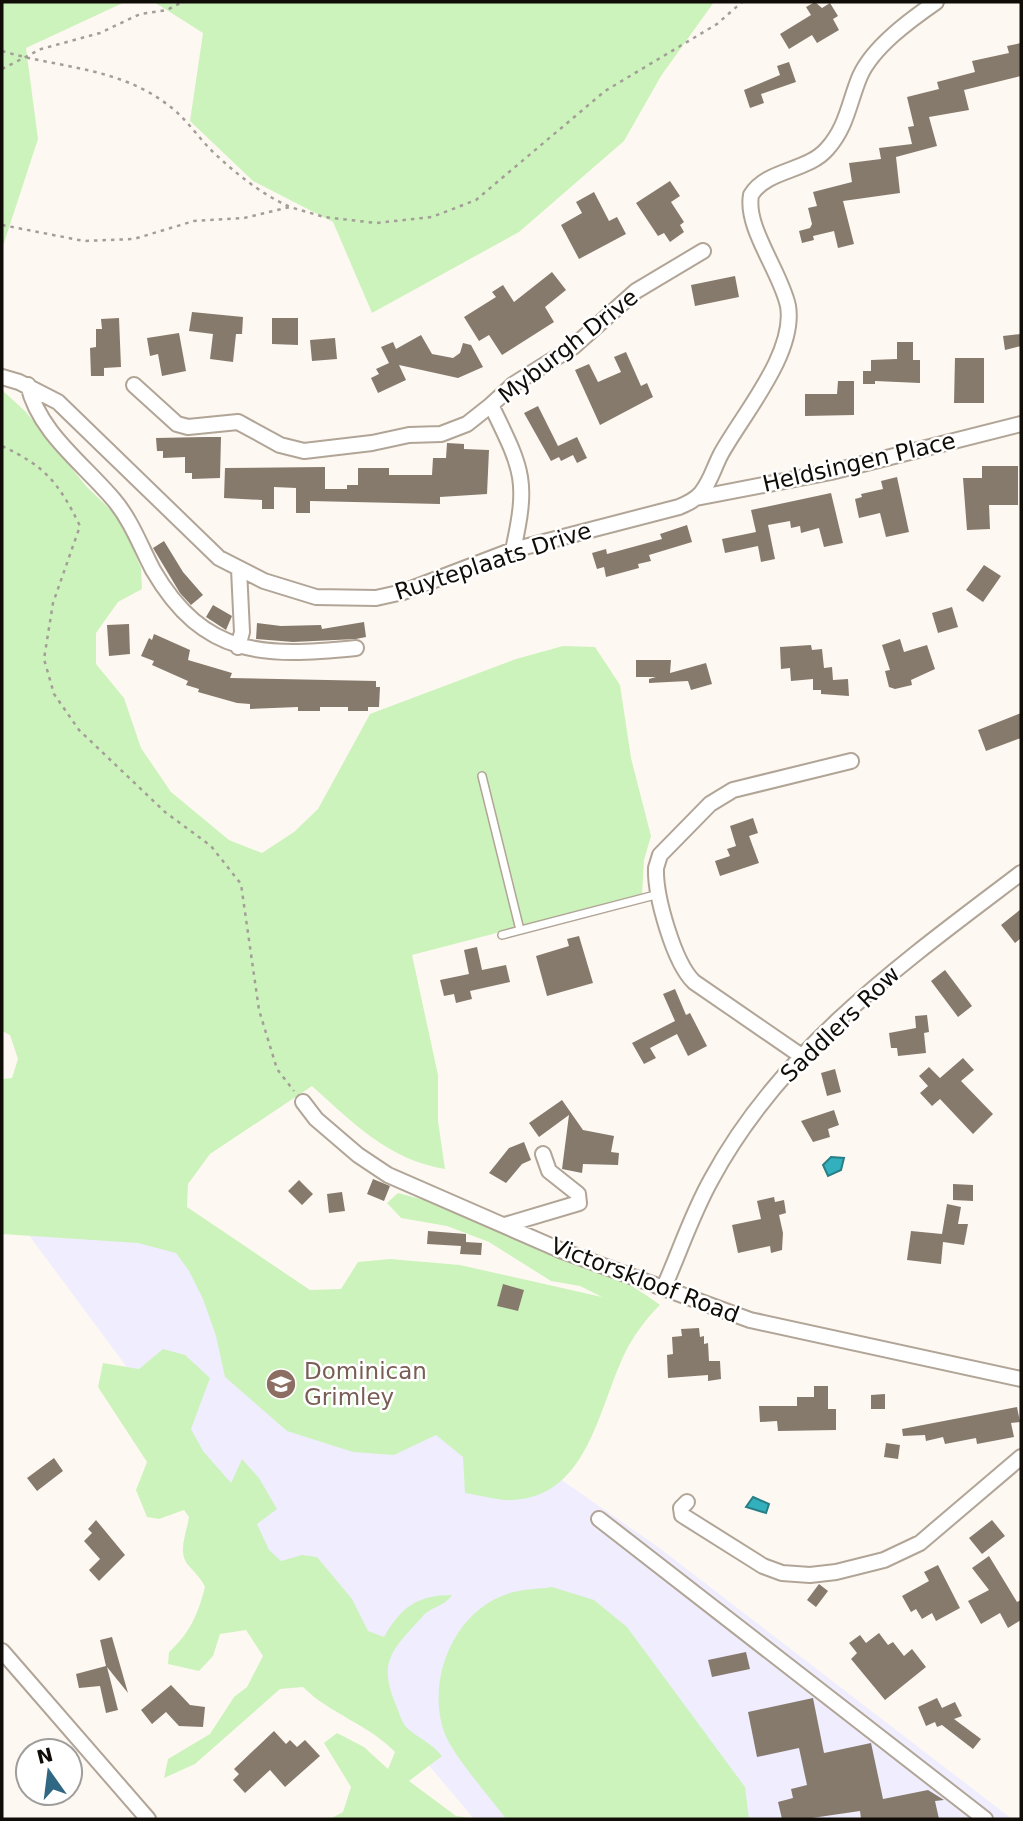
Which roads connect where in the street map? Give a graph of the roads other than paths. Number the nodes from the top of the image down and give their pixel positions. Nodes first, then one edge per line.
1 (936, 2) edge
2 (703, 251) dead end
3 (2, 377) edge
4 (134, 385) dead end
5 (28, 386) junction
6 (491, 405) junction
7 (1021, 424) edge
8 (696, 498) junction
9 (513, 550) junction
10 (239, 569) junction
11 (238, 647) junction
12 (356, 648) dead end
13 (850, 761) dead end
14 (482, 776) dead end
15 (1021, 873) edge
16 (660, 894) junction
17 (520, 930) junction
18 (502, 935) dead end
19 (800, 1055) junction
20 (303, 1102) road end
21 (543, 1154) dead end
22 (505, 1225) junction
23 (664, 1287) junction
24 (1021, 1379) edge
25 (1021, 1457) edge
26 (687, 1502) dead end
27 (599, 1520) dead end
28 (2, 1651) edge
29 (148, 1819) edge
30 (985, 1819) edge

1 - 8 street
2 - 6 street, Myburgh Drive
3 - 5 street, Ruyteplaats Drive
4 - 6 street
5 - 10 street, Ruyteplaats Drive
5 - 11 street
6 - 9 street, Myburgh Drive
7 - 8 street, Heldsingen Place
8 - 9 street, Ruyteplaats Drive
9 - 10 street, Ruyteplaats Drive
10 - 11 street
11 - 12 street
13 - 16 street
14 - 17 lane
15 - 19 street, Saddlers Row
16 - 17 lane
16 - 19 street
17 - 18 lane
19 - 23 street, Saddlers Row
20 - 22 street, Victorskloof Road
21 - 22 street
22 - 23 street, Victorskloof Road
23 - 24 street, Victorskloof Road
25 - 26 street
27 - 30 street
28 - 29 street

